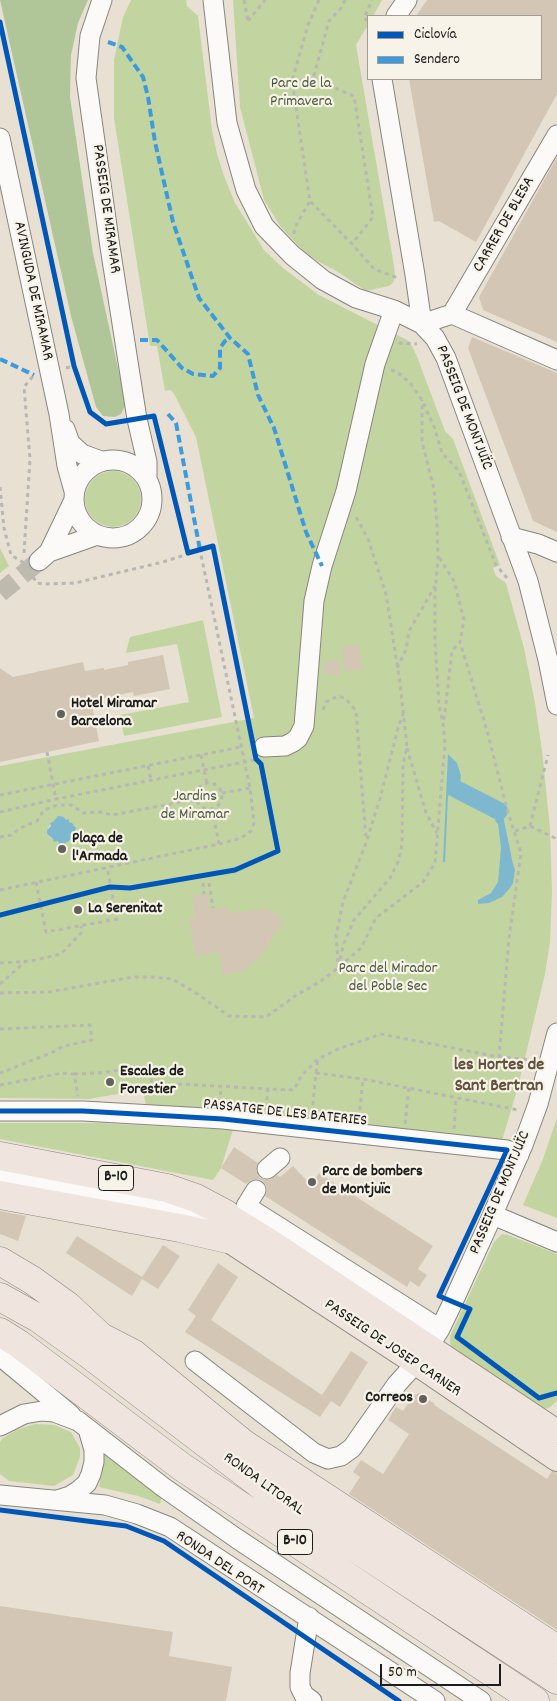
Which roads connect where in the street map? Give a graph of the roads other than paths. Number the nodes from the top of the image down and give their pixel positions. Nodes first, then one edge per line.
1 (102, 0) edge
2 (213, 0) edge
3 (407, 0) edge
4 (397, 15) edge
5 (382, 80) edge
6 (0, 138) edge
7 (555, 143) edge
8 (394, 310) junction
9 (452, 314) junction
10 (422, 324) junction
11 (557, 360) edge
12 (59, 414) junction
13 (137, 419) junction
14 (122, 460) junction
15 (101, 461) junction
16 (147, 480) junction
17 (73, 496) junction
18 (97, 535) junction
19 (511, 537) junction
20 (557, 552) edge
21 (557, 705) edge
22 (258, 744) road end
23 (557, 1033) edge
24 (0, 1111) edge
25 (519, 1154) junction
26 (0, 1156) edge
27 (0, 1175) edge
28 (0, 1195) edge
29 (161, 1206) junction
30 (492, 1215) junction
31 (238, 1219) junction
32 (557, 1242) edge
33 (0, 1261) edge
34 (0, 1297) edge
35 (0, 1332) edge
36 (103, 1338) junction
37 (428, 1346) junction
38 (0, 1356) edge
39 (196, 1361) dead end
40 (83, 1425) junction
41 (0, 1426) edge
42 (556, 1427) edge
43 (314, 1453) junction
44 (557, 1459) edge
45 (249, 1476) junction
46 (302, 1482) junction
47 (2, 1494) edge
48 (55, 1500) junction
49 (309, 1617) junction
50 (557, 1649) edge
51 (557, 1680) edge
52 (312, 1701) edge
53 (435, 1701) edge
54 (481, 1701) edge
55 (535, 1701) edge

1 - 13 street, PASSEIG DE MIRAMAR
2 - 8 street
3 - 4 street
5 - 10 street
6 - 12 street, AVINGUDA DE MIRAMAR
7 - 9 street, CARRER DE BLESA
8 - 10 street
8 - 22 street
9 - 10 street
9 - 11 street
10 - 19 street, PASSEIG DE MONTJUÏC
12 - 15 street, AVINGUDA DE MIRAMAR
12 - 17 street, AVINGUDA DE MIRAMAR
13 - 14 street, PASSEIG DE MIRAMAR
13 - 16 street, PASSEIG DE MIRAMAR
14 - 15 street
14 - 16 street
15 - 17 street
16 - 18 street
17 - 18 street
17 - 18 street
19 - 20 street
19 - 21 street, PASSEIG DE MONTJUÏC
23 - 25 street, PASSEIG DE MONTJUÏC
24 - 25 street, PASSATGE DE LES BATERIES
25 - 30 street, PASSEIG DE MONTJUÏC
26 - 31 highway, B-10
27 - 29 street
28 - 31 highway, B-10
29 - 31 street
29 - 31 street
30 - 32 street
30 - 37 street, PASSEIG DE MONTJUÏC
31 - 37 main road, PASSEIG DE JOSEP CARNER
33 - 36 highway, B-10
34 - 45 highway, RONDA LITORAL / B-10
35 - 55 highway, RONDA LITORAL / B-10
36 - 45 highway, B-10
36 - 46 highway, B-10
37 - 42 main road, PASSEIG DE JOSEP CARNER
37 - 43 street, PASSEIG DE MONTJUÏC
37 - 44 main road, PASSEIG DE JOSEP CARNER
38 - 40 street
39 - 43 street
40 - 41 street, RONDA DEL PORT
40 - 48 street, RONDA DEL PORT
40 - 54 street, RONDA DEL PORT
43 - 46 street
45 - 51 highway, RONDA LITORAL / B-10
46 - 50 highway, B-10
47 - 48 street, RONDA DEL PORT
48 - 49 street, RONDA DEL PORT
49 - 52 street
49 - 53 street, RONDA DEL PORT

